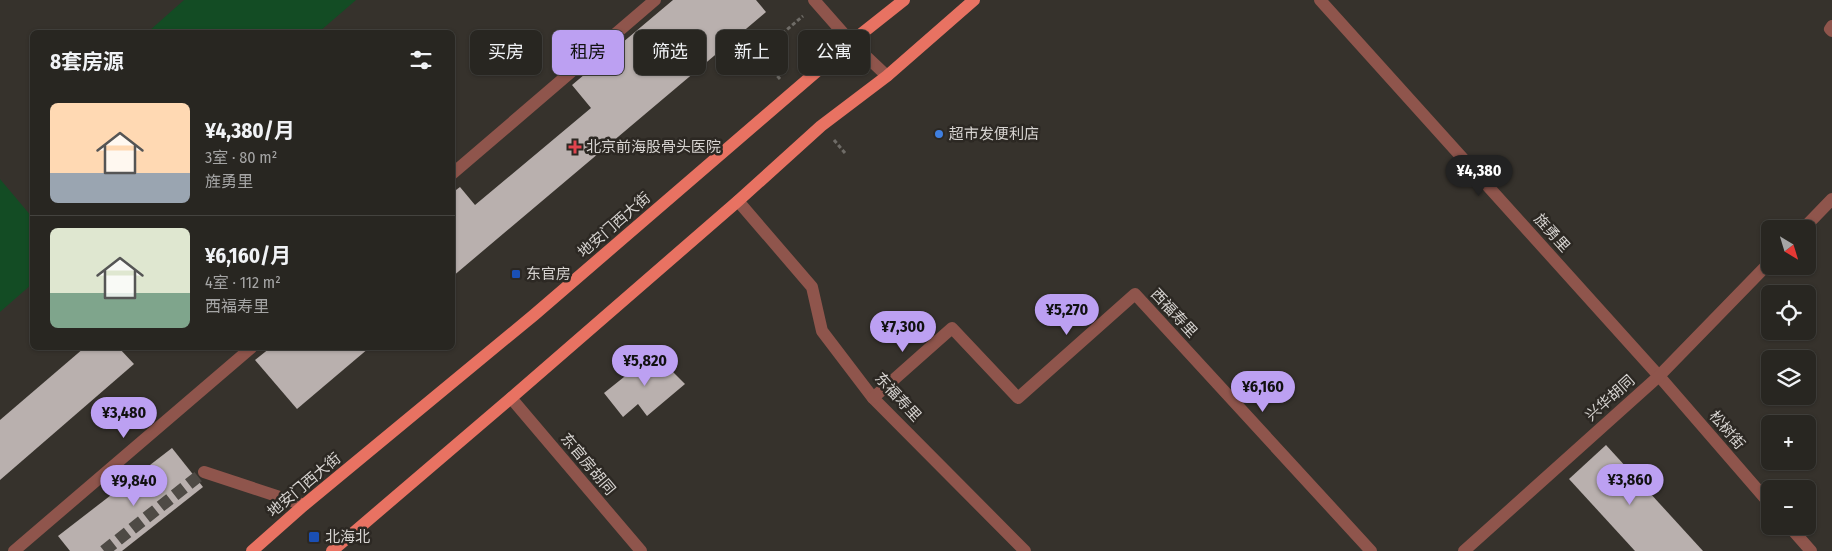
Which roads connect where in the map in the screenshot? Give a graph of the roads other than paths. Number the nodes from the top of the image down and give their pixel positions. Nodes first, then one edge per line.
1 (655, 0) edge
2 (814, 0) edge
3 (904, 0) edge
4 (974, 0) edge
5 (1320, 0) edge
6 (1832, 26) edge
7 (840, 30) edge
8 (866, 30) edge
9 (1832, 31) edge
10 (870, 60) edge
11 (813, 75) edge
12 (887, 76) junction
13 (455, 171) edge
14 (1832, 199) edge
15 (738, 201) junction
16 (1812, 220) edge
17 (1761, 271) edge
18 (249, 350) edge
19 (1659, 376) junction
20 (511, 398) junction
21 (873, 398) junction
22 (204, 472) dead end
23 (1761, 494) edge
24 (304, 505) junction
25 (1797, 535) edge
26 (14, 551) edge
27 (252, 551) edge
28 (332, 551) edge
29 (641, 551) edge
30 (1025, 551) edge
31 (1371, 551) edge
32 (1464, 551) edge
33 (1810, 551) edge

1 - 13 street
2 - 7 street
3 - 8 main road, 地安门西大街
4 - 12 main road
5 - 19 street, 旌勇里
6 - 9 street
10 - 12 street
11 - 24 main road, 地安门西大街
12 - 15 main road
14 - 16 street
15 - 20 main road
15 - 21 street, 东福寿里
17 - 19 street, 兴华胡同
18 - 26 street
19 - 23 street, 松树街
19 - 32 street, 兴华胡同
20 - 28 main road
20 - 29 street, 东官房胡同
21 - 30 street, 东福寿里
21 - 31 street, 西福寿里
22 - 24 street
24 - 27 main road, 地安门西大街
25 - 33 street

